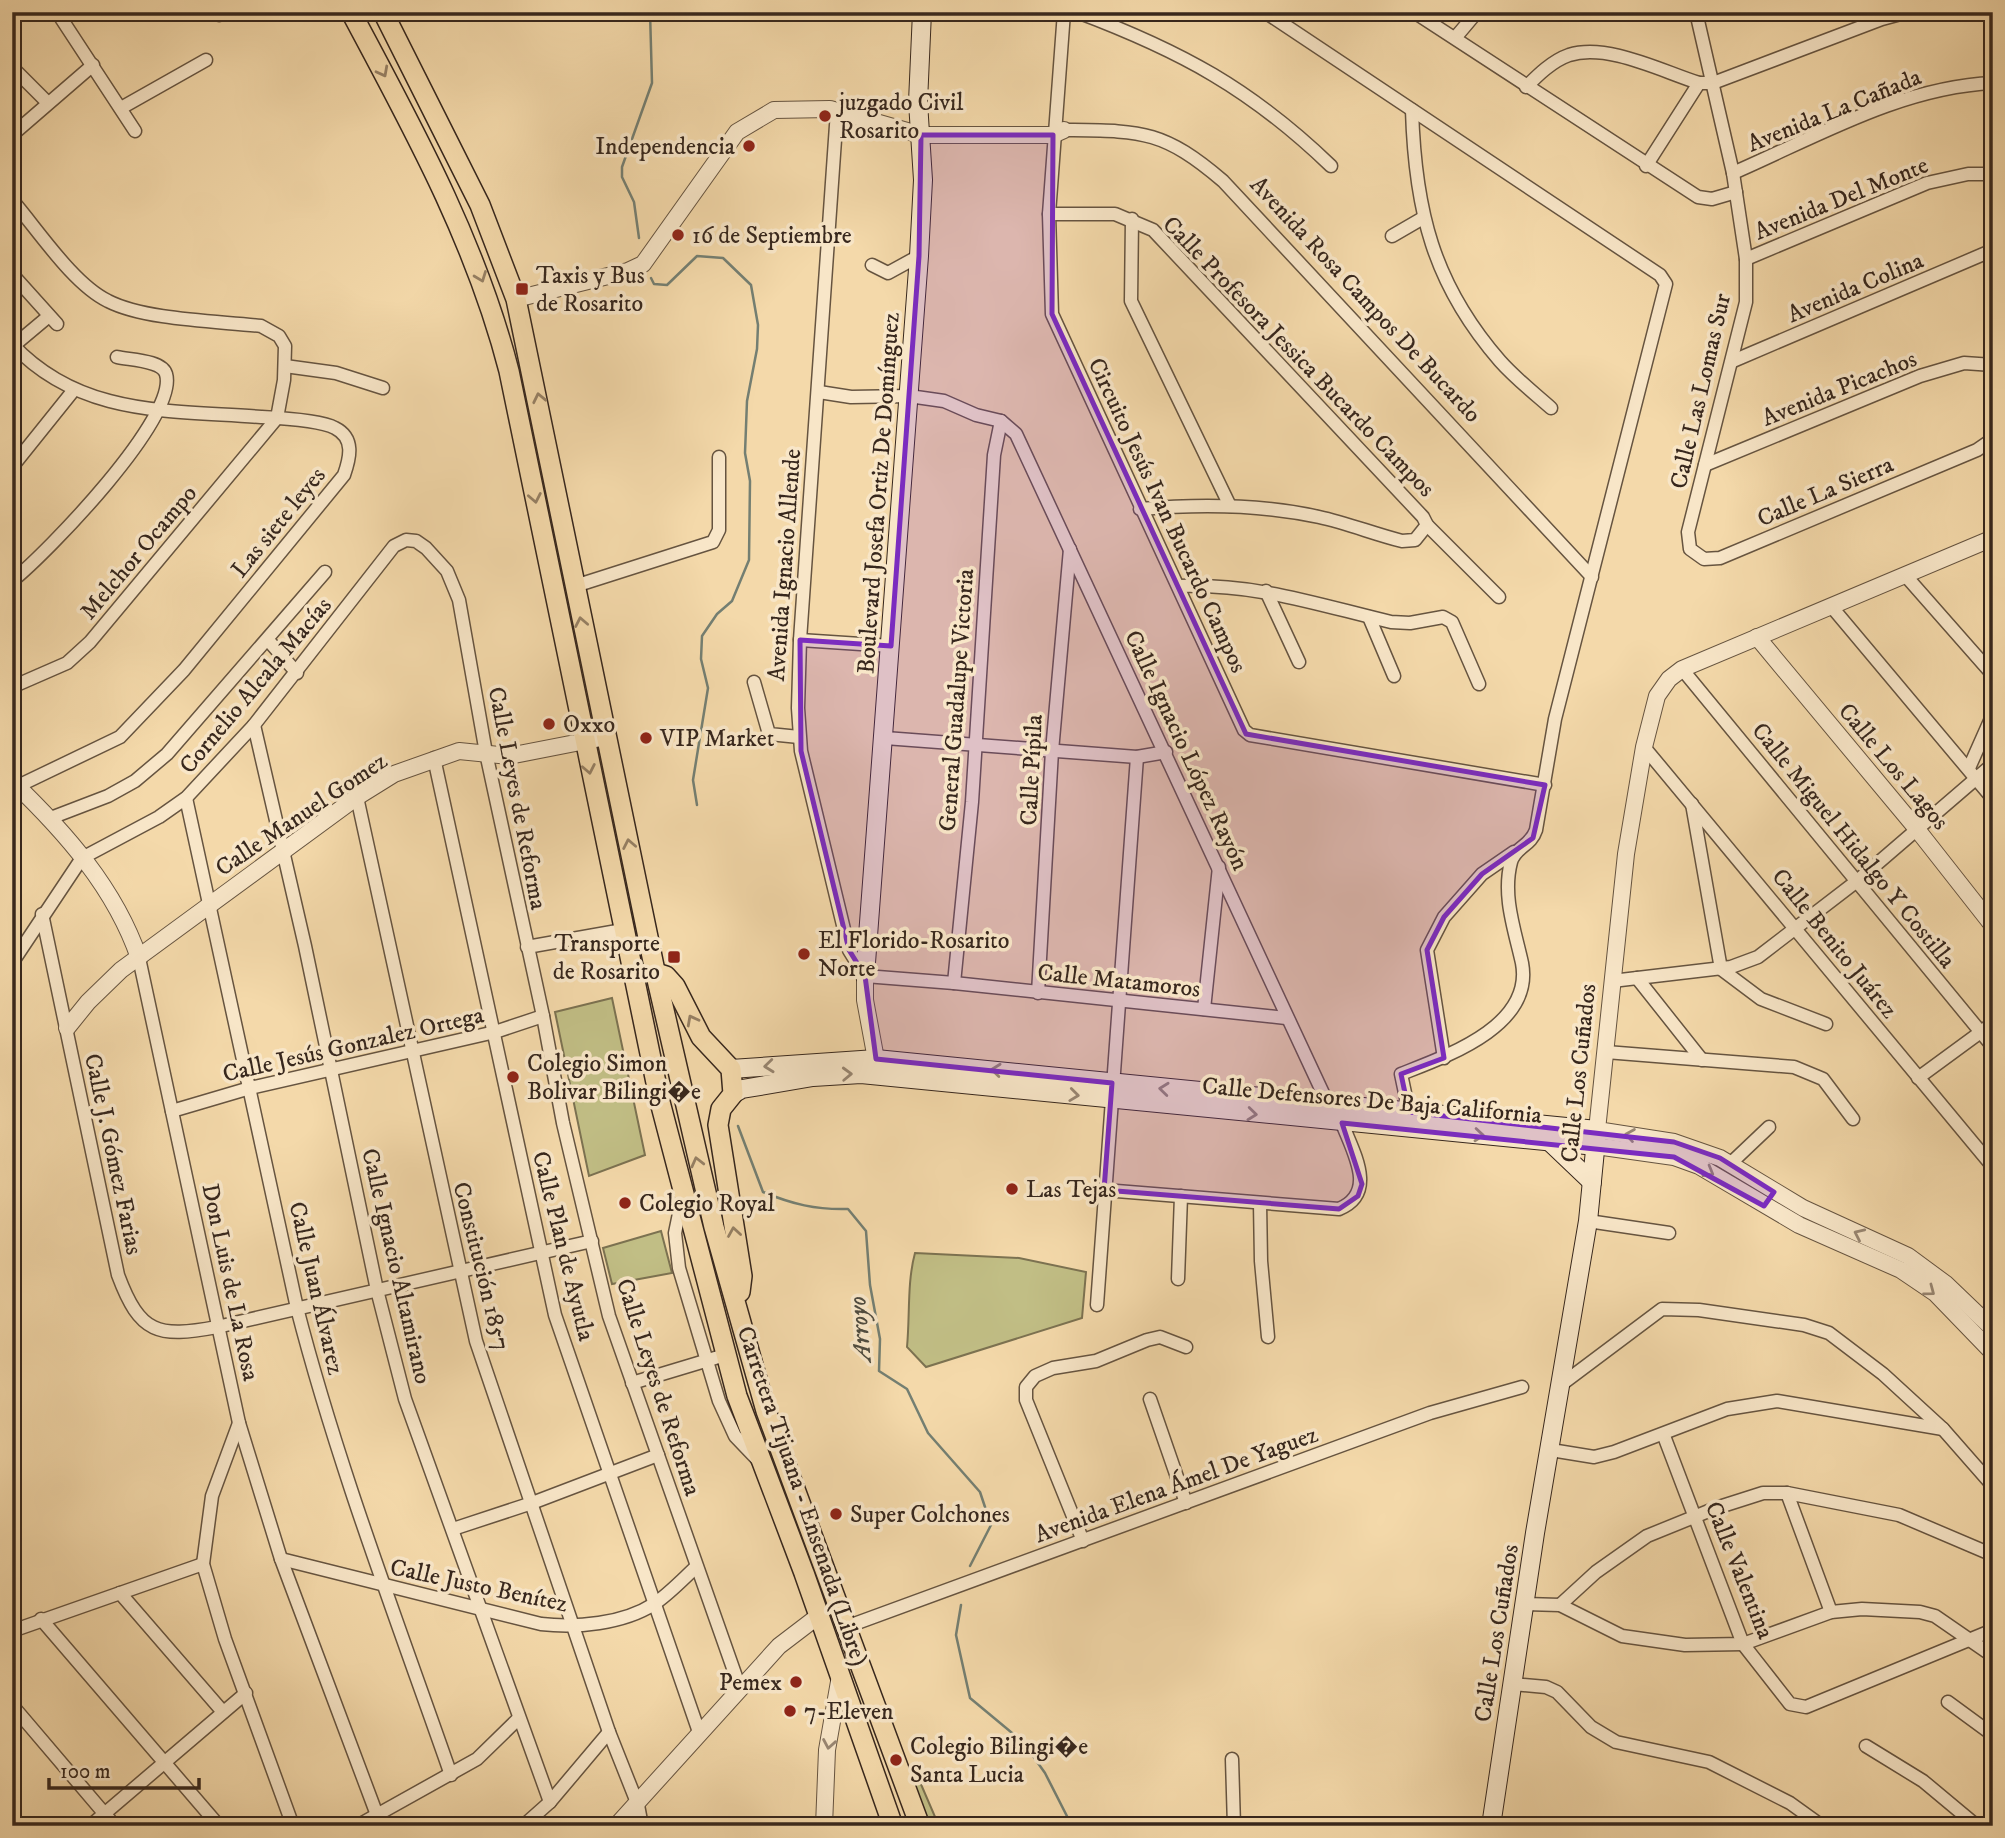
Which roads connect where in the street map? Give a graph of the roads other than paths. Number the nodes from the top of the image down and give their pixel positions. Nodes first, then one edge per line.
1 (351, 12) edge
2 (383, 12) edge
3 (922, 12) edge
4 (1063, 12) edge
5 (1077, 12) edge
6 (1265, 12) edge
7 (1414, 12) edge
8 (1477, 12) edge
9 (1696, 12) edge
10 (1908, 12) edge
11 (59, 13) edge
12 (1455, 38) junction
13 (206, 60) dead end
14 (93, 65) junction
15 (12, 67) edge
16 (1699, 83) junction
17 (1713, 83) junction
18 (1993, 83) edge
19 (1526, 87) junction
20 (48, 103) junction
21 (121, 108) junction
22 (1412, 110) junction
23 (837, 111) junction
24 (920, 130) junction
25 (1057, 130) junction
26 (135, 131) dead end
27 (12, 135) edge
28 (1331, 166) dead end
29 (1646, 166) junction
30 (1733, 173) junction
31 (1993, 174) edge
32 (1736, 192) junction
33 (12, 200) edge
34 (1049, 214) junction
35 (1423, 218) junction
36 (1132, 219) junction
37 (1392, 236) dead end
38 (1993, 250) edge
39 (919, 256) junction
40 (1746, 259) junction
41 (872, 265) dead end
42 (12, 274) edge
43 (516, 299) junction
44 (13, 346) edge
45 (117, 357) dead end
46 (1733, 361) junction
47 (1993, 365) edge
48 (285, 366) junction
49 (383, 388) dead end
50 (73, 391) junction
51 (819, 391) junction
52 (909, 396) junction
53 (1551, 408) dead end
54 (160, 409) junction
55 (277, 418) junction
56 (1001, 421) junction
57 (1993, 439) edge
58 (719, 457) dead end
59 (1704, 465) junction
60 (12, 467) edge
61 (1230, 506) junction
62 (1140, 509) junction
63 (1427, 525) junction
64 (1688, 532) joint
65 (406, 540) joint
66 (1990, 544) edge
67 (1070, 549) junction
68 (325, 572) dead end
69 (1905, 575) junction
70 (1592, 578) junction
71 (12, 581) edge
72 (575, 586) junction
73 (1179, 586) junction
74 (1266, 591) junction
75 (1499, 597) dead end
76 (1831, 606) junction
77 (1369, 617) junction
78 (1757, 637) junction
79 (268, 640) junction
80 (800, 640) junction
81 (891, 646) junction
82 (1299, 662) dead end
83 (1682, 669) junction
84 (297, 673) junction
85 (1993, 675) edge
86 (1394, 676) dead end
87 (754, 681) dead end
88 (1479, 684) dead end
89 (12, 687) edge
90 (1993, 714) edge
91 (254, 725) junction
92 (606, 737) junction
93 (799, 737) junction
94 (885, 738) junction
95 (584, 743) junction
96 (974, 745) junction
97 (1644, 747) junction
98 (1052, 751) junction
99 (1166, 752) junction
100 (486, 753) junction
101 (1137, 757) junction
102 (434, 758) junction
103 (1993, 764) edge
104 (1972, 773) junction
105 (1545, 785) junction
106 (14, 787) edge
107 (357, 797) junction
108 (186, 798) junction
109 (1993, 799) edge
110 (1692, 804) junction
111 (48, 818) junction
112 (1916, 828) junction
113 (284, 851) junction
114 (1515, 852) junction
115 (82, 858) junction
116 (1219, 867) junction
117 (611, 874) junction
118 (1857, 881) junction
119 (210, 905) junction
120 (43, 914) junction
121 (1993, 926) edge
122 (1796, 929) junction
123 (623, 930) junction
124 (527, 947) junction
125 (139, 958) junction
126 (12, 963) edge
127 (1720, 969) junction
128 (655, 971) junction
129 (865, 976) junction
130 (1637, 978) junction
131 (1612, 981) junction
132 (954, 983) junction
133 (1038, 993) junction
134 (1119, 1000) junction
135 (1204, 1009) junction
136 (544, 1016) junction
137 (1286, 1018) junction
138 (1993, 1023) edge
139 (1826, 1024) dead end
140 (67, 1028) junction
141 (495, 1032) junction
142 (1981, 1033) junction
143 (1993, 1047) edge
144 (411, 1050) junction
145 (1606, 1052) junction
146 (1444, 1058) junction
147 (1702, 1060) junction
148 (878, 1067) junction
149 (731, 1069) junction
150 (331, 1071) junction
151 (1919, 1078) junction
152 (250, 1088) junction
153 (1112, 1091) junction
154 (733, 1094) junction
155 (172, 1111) junction
156 (1409, 1112) junction
157 (1332, 1116) junction
158 (1853, 1119) dead end
159 (1769, 1127) dead end
160 (1596, 1138) junction
161 (1549, 1141) junction
162 (1674, 1149) junction
163 (1730, 1164) junction
164 (1993, 1167) edge
165 (1592, 1182) junction
166 (1104, 1190) junction
167 (683, 1192) junction
168 (1774, 1192) junction
169 (1181, 1196) junction
170 (1261, 1203) junction
171 (1764, 1206) junction
172 (692, 1218) junction
173 (1588, 1221) junction
174 (1669, 1233) dead end
175 (593, 1241) junction
176 (539, 1253) junction
177 (1904, 1264) junction
178 (460, 1272) junction
179 (1178, 1279) dead end
180 (377, 1290) junction
181 (735, 1296) junction
182 (1097, 1305) dead end
183 (297, 1307) junction
184 (217, 1327) junction
185 (1993, 1329) edge
186 (1268, 1337) dead end
187 (1186, 1347) dead end
188 (1993, 1353) edge
189 (715, 1358) junction
190 (632, 1383) junction
191 (1562, 1384) junction
192 (1522, 1387) dead end
193 (1150, 1399) dead end
194 (239, 1423) junction
195 (1943, 1429) junction
196 (1664, 1436) junction
197 (1551, 1450) junction
198 (658, 1455) junction
199 (609, 1475) junction
200 (1993, 1486) edge
201 (1787, 1493) junction
202 (532, 1503) junction
203 (1186, 1503) junction
204 (1695, 1516) junction
205 (453, 1528) junction
206 (1083, 1541) junction
207 (820, 1554) junction
208 (1993, 1555) edge
209 (281, 1559) junction
210 (203, 1564) junction
211 (696, 1567) junction
212 (804, 1573) junction
213 (386, 1586) junction
214 (120, 1593) junction
215 (1525, 1604) junction
216 (654, 1605) junction
217 (1560, 1605) junction
218 (478, 1608) junction
219 (1831, 1612) junction
220 (817, 1617) junction
221 (41, 1619) junction
222 (575, 1627) junction
223 (846, 1627) junction
224 (1993, 1630) edge
225 (12, 1631) edge
226 (1968, 1638) junction
227 (1743, 1644) junction
228 (1993, 1657) edge
229 (839, 1676) junction
230 (1513, 1684) junction
231 (740, 1688) junction
232 (246, 1693) junction
233 (1948, 1702) dead end
234 (12, 1705) edge
235 (223, 1712) junction
236 (519, 1718) junction
237 (610, 1732) junction
238 (699, 1732) junction
239 (1993, 1735) edge
240 (1866, 1746) dead end
241 (1232, 1759) dead end
242 (164, 1763) junction
243 (451, 1775) junction
244 (550, 1802) junction
245 (638, 1805) junction
246 (104, 1814) junction
247 (377, 1815) junction
248 (90, 1826) edge
249 (114, 1826) edge
250 (219, 1826) edge
251 (293, 1826) edge
252 (357, 1826) edge
253 (523, 1826) edge
254 (616, 1826) edge
255 (642, 1826) edge
256 (824, 1826) edge
257 (892, 1826) edge
258 (920, 1826) edge
259 (1234, 1826) edge
260 (1491, 1826) edge
261 (1822, 1826) edge
262 (1977, 1826) edge

1 -> 95 highway, Carretera Tijuana - Ensenada (Libre)
2 - 43 highway, Carretera Tijuana - Ensenada (Libre)
3 - 24 main road, Boulevard Josefa Ortiz De Domínguez
4 - 25 street, Circuito Jesús Ivan Bucardo Campos
5 - 28 street
6 - 22 street
7 - 12 street
8 - 12 street
9 - 17 street, Calle Las Lomas Sur
10 - 17 street
11 - 14 street
12 - 19 street
13 - 21 street
14 - 20 street
14 - 21 street
15 - 20 street
16 - 17 street
16 - 19 street
16 - 29 street
17 - 30 street, Calle Las Lomas Sur
18 - 30 street, Avenida La Cañada
19 - 29 street
20 - 27 street
21 - 26 street
22 - 35 street
22 - 70 street
23 - 24 street, Avenida Rosa Campos De Bucardo
23 - 43 street
23 - 51 street, Avenida Ignacio Allende
24 - 25 street, Avenida Rosa Campos De Bucardo
24 - 39 main road, Boulevard Josefa Ortiz De Domínguez
25 - 34 street, Circuito Jesús Ivan Bucardo Campos
25 - 70 street, Avenida Rosa Campos De Bucardo
29 - 32 street
30 - 32 street, Calle Las Lomas Sur
31 - 40 street, Avenida Del Monte
32 - 40 street, Calle Las Lomas Sur
33 - 48 street
34 - 36 street, Calle Profesora Jessica Bucardo Campos
34 - 62 street, Circuito Jesús Ivan Bucardo Campos
35 - 37 street
35 - 53 street
36 - 61 street
36 - 63 street, Calle Profesora Jessica Bucardo Campos
38 - 46 street, Avenida Colina
39 - 41 street
39 - 52 main road, Boulevard Josefa Ortiz De Domínguez
40 - 46 street, Calle Las Lomas Sur
42 - 44 street
72 -> 43 highway, Carretera Tijuana - Ensenada (Libre)
44 - 50 street, Las siete leyes
45 - 54 street
46 - 59 street, Calle Las Lomas Sur
47 - 59 street, Avenida Picachos
48 - 49 street
48 - 55 street
50 - 54 street, Las siete leyes
50 - 60 street
51 - 52 street
51 - 80 street, Avenida Ignacio Allende
52 - 56 street
52 - 81 main road, Boulevard Josefa Ortiz De Domínguez
54 - 55 street, Las siete leyes
54 - 71 street
55 - 89 street, Melchor Ocampo
55 - 106 street, Las siete leyes
56 - 67 street, Calle Ignacio López Rayón
56 - 96 street, General Guadalupe Victoria
57 - 64 street, Calle La Sierra
58 - 72 street
59 - 64 street, Calle Las Lomas Sur
61 - 62 street, Calle Profesora Jessica Bucardo Campos
61 - 63 street, Calle Profesora Jessica Bucardo Campos
62 - 73 street, Circuito Jesús Ivan Bucardo Campos
63 - 75 street
65 - 84 street, Cornelio Alcala Macías
65 - 100 street, Calle Leyes de Reforma
66 - 69 street, Calle Los Cuñados
67 - 98 street, Calle Pípila
67 - 99 street, Calle Ignacio López Rayón
68 - 79 street
69 - 76 street, Calle Los Cuñados
69 - 85 street
70 - 105 street
92 -> 72 highway, Carretera Tijuana - Ensenada (Libre)
73 - 74 street
73 - 105 street, Circuito Jesús Ivan Bucardo Campos
74 - 77 street
74 - 82 street
76 - 78 street, Calle Los Cuñados
76 - 104 street
77 - 86 street
77 - 88 street
78 - 83 street, Calle Los Cuñados
78 - 112 street, Calle Los Lagos
79 - 84 street
79 - 111 street
80 - 81 street
80 - 93 street, Avenida Ignacio Allende
81 - 94 main road, Boulevard Josefa Ortiz De Domínguez
83 - 97 street, Calle Los Cuñados
83 - 118 street, Calle Miguel Hidalgo Y Costilla
84 - 91 street, Cornelio Alcala Macías
87 - 93 street
90 - 104 street
91 - 108 street, Cornelio Alcala Macías
91 - 113 street, Calle Ignacio Altamirano
92 - 95 street, Calle Manuel Gomez
128 -> 92 highway, Carretera Tijuana - Ensenada (Libre)
93 - 129 street, Avenida Ignacio Allende
94 - 96 street
94 - 129 main road, Boulevard Josefa Ortiz De Domínguez
95 - 100 street, Calle Manuel Gomez
95 -> 117 highway, Carretera Tijuana - Ensenada (Libre)
96 - 98 street
96 - 132 street, General Guadalupe Victoria
97 - 110 street, Calle Benito Juárez
97 - 131 street, Calle Los Cuñados
98 - 101 street
98 - 133 street, Calle Pípila
99 - 101 street
99 - 116 street, Calle Ignacio López Rayón
100 - 102 street, Calle Manuel Gomez
100 - 124 street, Calle Leyes de Reforma
101 - 134 street
102 - 107 street, Calle Manuel Gomez
102 - 141 street, Calle Plan de Ayutla
103 - 104 street
104 - 109 street
104 - 112 street
105 - 114 street
106 - 111 street, Don Luis de La Rosa
107 - 113 street, Calle Manuel Gomez
107 - 144 street, Constitución 1857
108 - 115 street, Cornelio Alcala Macías
108 - 119 street, Calle Juan Álvarez
110 - 122 street, Calle Benito Juárez
110 - 127 street
111 - 115 street, Don Luis de La Rosa
112 - 118 street
112 - 121 street, Calle Los Lagos
113 - 119 street, Calle Manuel Gomez
113 - 150 street, Calle Ignacio Altamirano
114 - 146 street
114 - 146 street
115 - 120 street
115 - 125 street, Don Luis de La Rosa
116 - 135 street
116 - 137 street, Calle Ignacio López Rayón
117 - 123 highway, Carretera Tijuana - Ensenada (Libre)
117 - 128 highway
118 - 122 street
118 - 142 street, Calle Miguel Hidalgo Y Costilla
119 - 125 street, Calle Manuel Gomez
119 - 152 street, Calle Juan Álvarez
120 - 126 street
120 - 140 street, Calle J. Gómez Farias
122 - 127 street
122 - 151 street, Calle Benito Juárez
123 - 124 street
123 - 167 highway, Carretera Tijuana - Ensenada (Libre)
124 - 136 street, Calle Leyes de Reforma
125 - 140 street, Calle Manuel Gomez
125 - 155 street, Don Luis de La Rosa
127 - 130 street
127 - 139 street
149 -> 128 highway
181 -> 128 highway, Carretera Tijuana - Ensenada (Libre)
129 - 132 street, Calle Matamoros
129 - 148 street, Avenida Ignacio Allende
130 - 131 street
130 - 147 street
131 - 145 street, Calle Los Cuñados
132 - 133 street, Calle Matamoros
133 - 134 street, Calle Matamoros
134 - 135 street, Calle Matamoros
134 - 153 street
135 - 137 street, Calle Matamoros
136 - 141 street, Calle Jesús Gonzalez Ortega
136 - 175 street, Calle Leyes de Reforma
137 - 157 street, Calle Ignacio López Rayón
138 - 142 street
140 - 184 street, Calle J. Gómez Farias
141 - 144 street, Calle Jesús Gonzalez Ortega
141 - 176 street, Calle Plan de Ayutla
142 - 143 street, Calle Miguel Hidalgo Y Costilla
142 - 151 street
144 - 150 street, Calle Jesús Gonzalez Ortega
144 - 178 street, Constitución 1857
145 - 147 street
145 - 160 street, Calle Los Cuñados
146 - 156 street
147 - 158 street
148 -> 149 main road, Calle Defensores De Baja California
148 - 153 main road, Calle Defensores De Baja California
154 -> 148 main road, Calle Defensores De Baja California
149 - 154 highway
150 - 152 street, Calle Jesús Gonzalez Ortega
150 - 180 street, Calle Ignacio Altamirano
151 - 164 street, Calle Benito Juárez
152 - 155 street, Calle Jesús Gonzalez Ortega
152 - 183 street, Calle Juan Álvarez
153 - 157 main road, Calle Defensores De Baja California
153 - 166 street
181 -> 154 highway
155 - 184 street, Don Luis de La Rosa
156 - 157 main road, Calle Defensores De Baja California
156 - 160 main road, Calle Defensores De Baja California
157 -> 161 main road, Calle Defensores De Baja California
157 - 170 street, Calle Ignacio López Rayón
159 - 163 street
160 - 161 main road, Calle Defensores De Baja California
160 - 162 street, Calle Defensores De Baja California
160 - 165 main road, Calle Los Cuñados
161 - 165 main road
162 - 163 street, Calle Defensores De Baja California
162 -> 171 street, Calle Defensores De Baja California
163 - 168 street, Calle Defensores De Baja California
165 - 173 main road, Calle Los Cuñados
166 - 169 street
166 - 182 street
167 - 172 highway, Carretera Tijuana - Ensenada (Libre)
167 - 189 street
168 - 171 street
177 -> 168 street, Calle Defensores De Baja California
169 - 170 street
169 - 179 street
170 - 186 street
171 - 177 street, Calle Defensores De Baja California
172 - 181 highway
172 - 189 highway, Carretera Tijuana - Ensenada (Libre)
173 - 174 street
173 - 191 main road, Calle Los Cuñados
175 - 176 street, Calle J. Gómez Farias
175 - 190 street, Calle Leyes de Reforma
176 - 178 street, Calle J. Gómez Farias
176 - 199 street, Calle Plan de Ayutla
177 - 185 street, Calle Defensores De Baja California
177 -> 188 street, Calle Defensores De Baja California
178 - 180 street, Calle J. Gómez Farias
178 - 202 street, Constitución 1857
180 - 183 street, Calle J. Gómez Farias
180 - 205 street, Calle Ignacio Altamirano
181 - 207 highway, Carretera Tijuana - Ensenada (Libre)
183 - 184 street, Calle J. Gómez Farias
183 - 213 street, Calle Juan Álvarez
184 - 194 street, Don Luis de La Rosa
187 - 206 street
189 - 190 street
189 - 212 highway, Carretera Tijuana - Ensenada (Libre)
190 - 198 street, Calle Leyes de Reforma
191 - 195 street
191 - 197 main road, Calle Los Cuñados
192 - 203 street, Avenida Elena Ámel De Yaguez
193 - 203 street
194 - 209 street, Don Luis de La Rosa
194 - 210 street
195 - 196 street
195 - 200 street
196 - 197 street
196 - 204 street, Calle Valentina
197 - 215 main road, Calle Los Cuñados
198 - 199 street
198 - 211 street, Calle Leyes de Reforma
199 - 202 street
199 - 216 street, Calle Plan de Ayutla
201 - 204 street
201 - 208 street
201 - 219 street
202 - 205 street
202 - 222 street, Constitución 1857
203 - 206 street, Avenida Elena Ámel De Yaguez
204 - 217 street
204 - 227 street, Calle Valentina
205 - 218 street, Calle Ignacio Altamirano
206 - 223 street, Avenida Elena Ámel De Yaguez
207 - 212 highway
207 - 223 highway, Carretera Tijuana - Ensenada (Libre)
209 - 213 street, Calle Justo Benítez
209 - 247 street, Don Luis de La Rosa
210 - 214 street
210 - 232 street
211 - 216 street, Calle Justo Benítez
211 - 231 street, Calle Leyes de Reforma
212 - 220 highway, Carretera Tijuana - Ensenada (Libre)
213 - 218 street, Calle Justo Benítez
213 - 243 street, Calle Juan Álvarez
214 - 221 street
214 - 235 street
215 - 217 street
215 - 230 main road, Calle Los Cuñados
216 - 222 street, Calle Justo Benítez
216 - 238 street, Calle Plan de Ayutla
217 - 227 street
218 - 222 street, Calle Justo Benítez
218 - 236 street, Calle Ignacio Altamirano
219 - 226 street
219 - 227 street
220 - 229 highway, Carretera Tijuana - Ensenada (Libre)
220 - 231 street
221 - 225 street
221 - 242 street
222 - 237 street, Constitución 1857
223 - 258 highway, Carretera Tijuana - Ensenada (Libre)
224 - 226 street, Calle Valentina
226 - 227 street, Calle Valentina
226 - 228 street
229 -> 256 street
229 - 257 highway, Carretera Tijuana - Ensenada (Libre)
230 - 260 main road, Calle Los Cuñados
230 - 261 street
231 - 238 street
232 - 235 street
232 - 251 street
233 - 239 street
234 - 246 street
235 - 242 street
236 - 243 street
236 - 244 street, Calle Ignacio Altamirano
237 - 244 street
237 - 245 street, Constitución 1857
238 - 245 street
240 - 262 street
241 - 259 street
242 - 246 street
242 - 250 street
243 - 247 street
244 - 253 street
245 - 254 street
245 - 255 street, Constitución 1857
246 - 248 street
246 - 249 street
247 - 252 street

